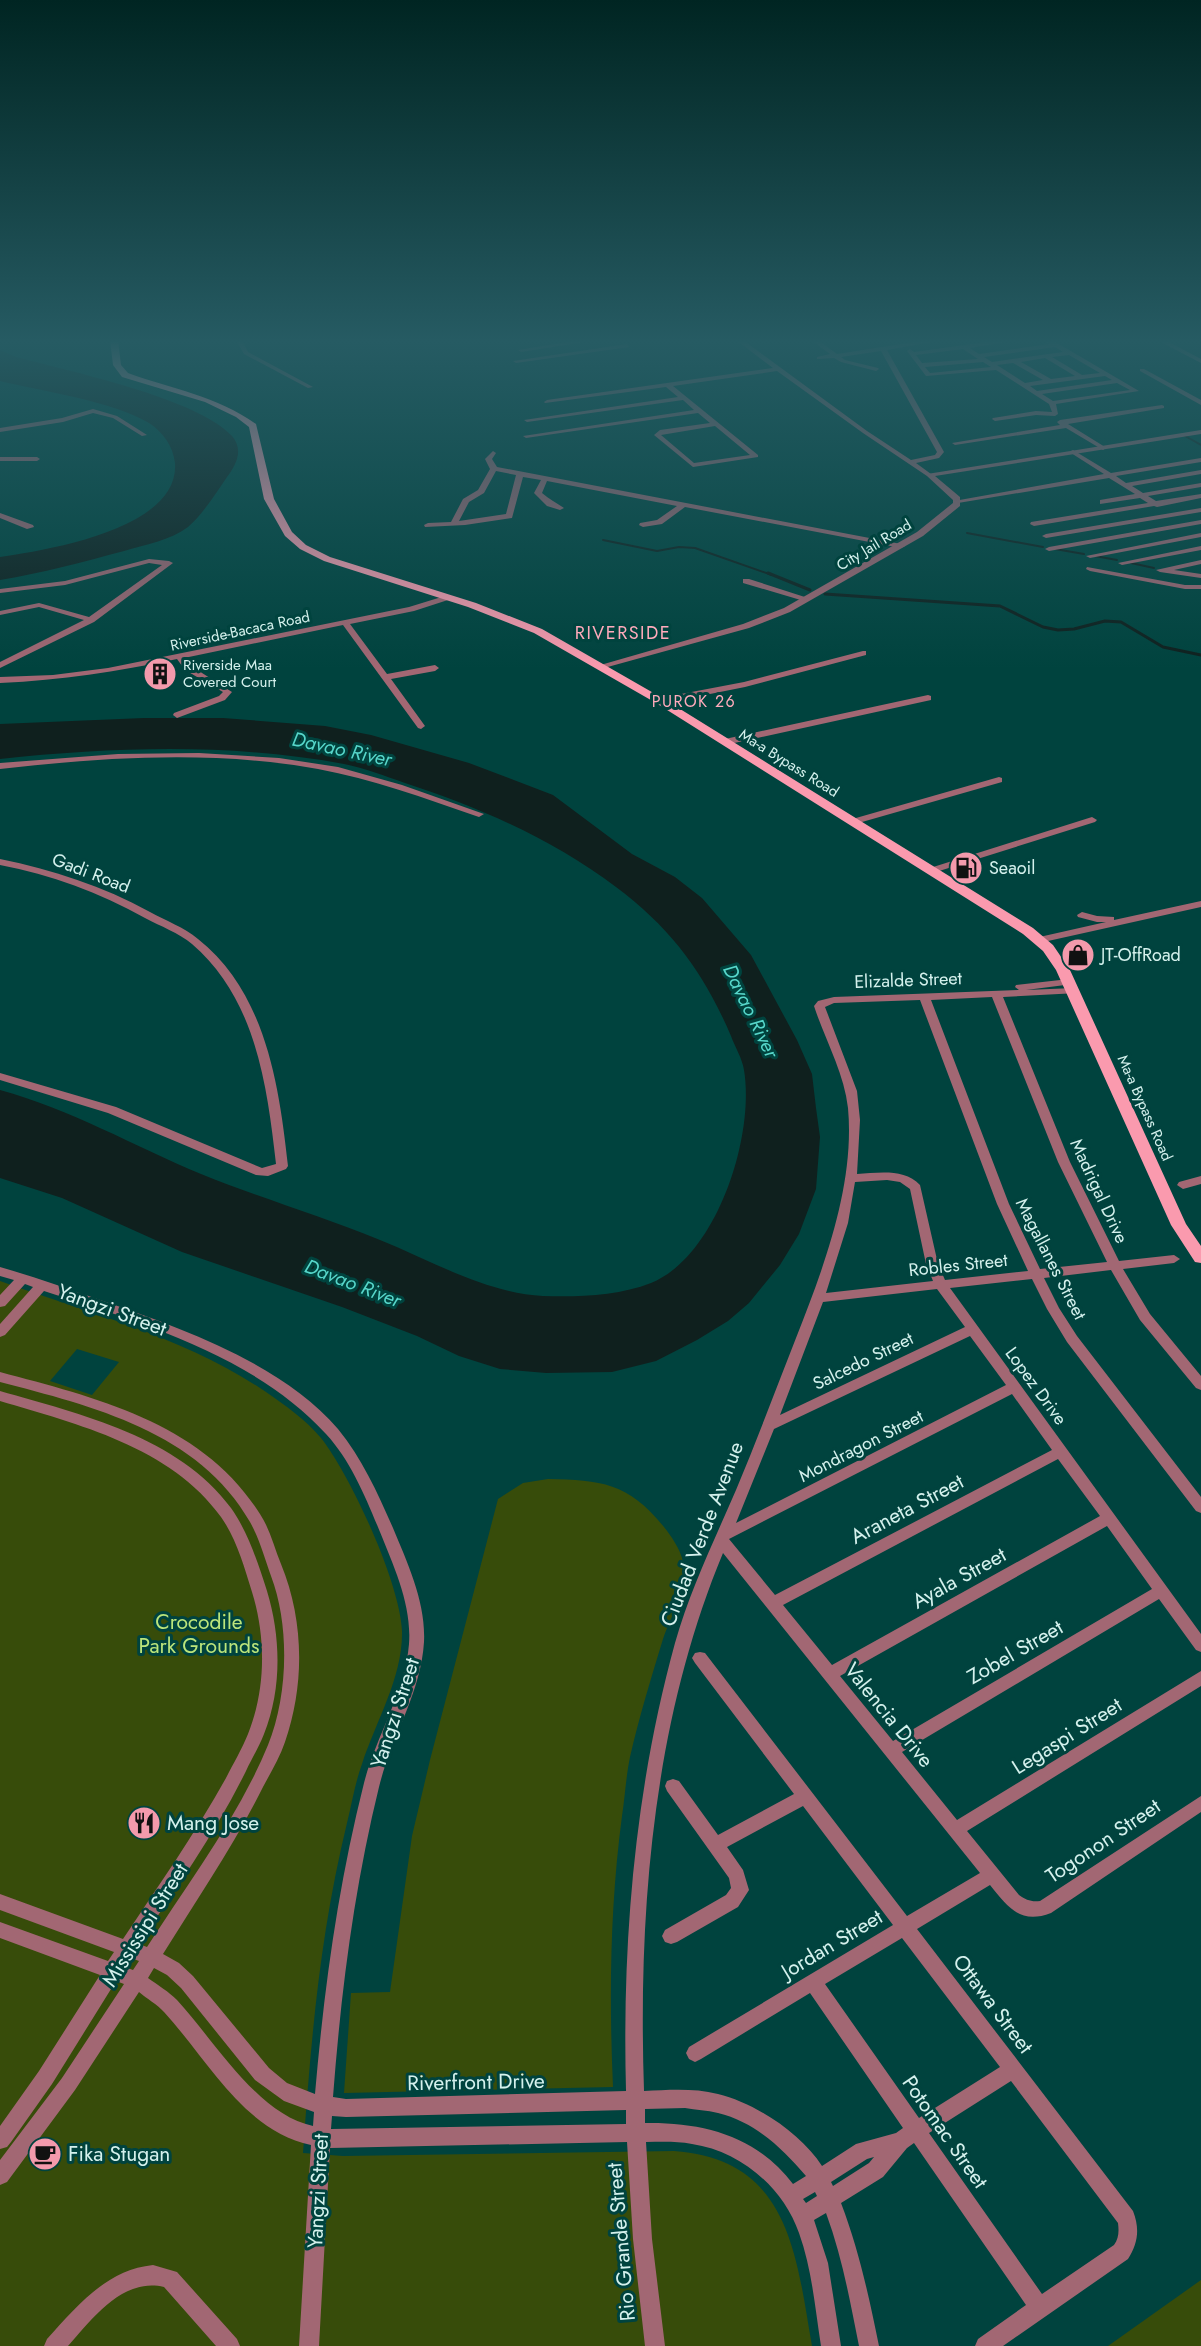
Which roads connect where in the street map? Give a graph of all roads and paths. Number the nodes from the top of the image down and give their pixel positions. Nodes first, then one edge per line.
1 (258, 449) edge
2 (675, 449) edge
3 (748, 449) edge
4 (891, 449) edge
5 (940, 449) edge
6 (1092, 449) edge
7 (1073, 452) junction
8 (493, 453) dead end
9 (0, 459) edge
10 (37, 459) dead end
11 (1201, 460) edge
12 (909, 462) junction
13 (494, 469) junction
14 (1201, 472) edge
15 (520, 474) junction
16 (929, 476) junction
17 (1110, 476) junction
18 (544, 479) junction
19 (1125, 485) junction
20 (1201, 485) edge
21 (1140, 495) junction
22 (1201, 496) edge
23 (958, 501) junction
24 (1103, 502) dead end
25 (1155, 504) junction
26 (683, 505) junction
27 (560, 508) dead end
28 (1201, 510) edge
29 (1172, 514) junction
30 (0, 515) edge
31 (1201, 522) edge
32 (454, 523) junction
33 (1034, 524) dead end
34 (1187, 524) junction
35 (428, 525) dead end
36 (643, 525) dead end
37 (30, 527) dead end
38 (1201, 534) edge
39 (1046, 536) dead end
40 (901, 546) junction
41 (1201, 548) edge
42 (1049, 549) dead end
43 (1090, 556) dead end
44 (1201, 562) edge
45 (1122, 563) dead end
46 (1090, 569) dead end
47 (1201, 576) edge
48 (746, 581) dead end
49 (1201, 587) edge
50 (0, 591) edge
51 (448, 597) junction
52 (807, 599) junction
53 (0, 613) edge
54 (91, 620) junction
55 (345, 622) junction
56 (863, 653) dead end
57 (179, 657) junction
58 (0, 665) edge
59 (601, 666) junction
60 (435, 668) dead end
61 (386, 677) junction
62 (0, 680) edge
63 (928, 698) dead end
64 (660, 701) junction
65 (177, 715) dead end
66 (421, 726) dead end
67 (725, 742) junction
68 (0, 766) edge
69 (999, 780) dead end
70 (478, 814) dead end
71 (1092, 820) dead end
72 (852, 822) junction
73 (0, 862) edge
74 (933, 870) junction
75 (1201, 904) edge
76 (1082, 915) dead end
77 (1128, 920) junction
78 (1039, 940) junction
79 (1072, 987) junction
80 (996, 993) junction
81 (924, 996) junction
82 (822, 1003) joint
83 (0, 1076) edge
84 (852, 1178) junction
85 (1201, 1180) edge
86 (1183, 1185) dead end
87 (1201, 1258) edge
88 (1174, 1259) dead end
89 (1114, 1266) junction
90 (0, 1271) edge
91 (1035, 1274) junction
92 (22, 1278) junction
93 (941, 1285) junction
94 (42, 1286) junction
95 (818, 1298) junction
96 (0, 1303) edge
97 (973, 1329) junction
98 (0, 1332) edge
99 (0, 1377) edge
100 (1201, 1385) edge
101 (1014, 1387) junction
102 (0, 1396) edge
103 (126, 1414) junction
104 (768, 1426) junction
105 (111, 1431) junction
106 (1061, 1451) junction
107 (1201, 1507) edge
108 (1109, 1518) junction
109 (723, 1539) junction
110 (1161, 1591) junction
111 (772, 1604) junction
112 (1201, 1646) edge
113 (700, 1658) dead end
114 (830, 1674) junction
115 (1201, 1678) edge
116 (891, 1750) junction
117 (673, 1786) dead end
118 (805, 1796) junction
119 (1201, 1803) edge
120 (955, 1830) junction
121 (716, 1845) junction
122 (992, 1875) junction
123 (0, 1902) edge
124 (1028, 1910) joint
125 (905, 1927) junction
126 (0, 1930) edge
127 (671, 1936) dead end
128 (127, 1948) junction
129 (151, 1957) junction
130 (113, 1971) junction
131 (137, 1980) junction
132 (813, 1982) junction
133 (695, 2053) dead end
134 (1013, 2069) junction
135 (635, 2101) junction
136 (323, 2106) junction
137 (916, 2130) junction
138 (636, 2133) junction
139 (321, 2138) junction
140 (0, 2140) edge
141 (900, 2141) junction
142 (0, 2175) edge
143 (819, 2179) junction
144 (791, 2196) junction
145 (830, 2198) junction
146 (803, 2216) junction
147 (1040, 2308) junction
148 (54, 2346) edge
149 (230, 2346) edge
150 (309, 2346) edge
151 (655, 2346) edge
152 (831, 2346) edge
153 (869, 2346) edge
154 (985, 2346) edge

1 - 51 main road, Ma-a Bypass Road
2 - 3 street
4 - 12 street
5 - 12 street
6 - 7 street
7 - 16 street
7 - 17 street
8 - 13 street
9 - 10 street
11 - 17 street
12 - 16 street
13 - 15 street
13 - 32 street
14 - 19 street
15 - 18 street
15 - 32 street
16 - 23 street
17 - 19 street
17 - 23 street
18 - 26 street
18 - 27 street
19 - 21 street
20 - 21 street
21 - 24 street
21 - 25 street
22 - 25 street
23 - 40 street, City Jail Road
25 - 29 street
25 - 33 street
26 - 36 street
26 - 40 street
28 - 29 street
29 - 34 street
29 - 39 street
30 - 37 street
31 - 34 street
32 - 35 street
34 - 38 street
34 - 42 street
38 - 43 street
40 - 52 street, City Jail Road
41 - 45 street
44 - 47 street
46 - 49 street
48 - 52 street
50 - 54 street
51 - 55 street, Riverside-Bacaca Road
51 - 59 main road, Ma-a Bypass Road
52 - 59 street, City Jail Road
53 - 54 street
54 - 58 street
55 - 57 street, Riverside-Bacaca Road
55 - 61 street
56 - 64 street
57 - 62 street, Riverside-Bacaca Road
57 - 65 street
59 - 64 main road, Ma-a Bypass Road
60 - 61 street
61 - 66 street
63 - 67 street
64 - 67 main road, Ma-a Bypass Road
67 - 72 main road, Ma-a Bypass Road
68 - 70 street
69 - 72 street
71 - 74 street
72 - 74 main road, Ma-a Bypass Road
73 - 83 street, Gadi Road
74 - 78 main road, Ma-a Bypass Road
75 - 77 street
76 - 77 street
77 - 78 street
78 - 79 main road, Ma-a Bypass Road
79 - 80 street, Elizalde Street
79 - 87 main road, Ma-a Bypass Road
80 - 81 street, Elizalde Street
80 - 89 street, Madrigal Drive
81 - 82 street, Elizalde Street
81 - 91 street, Magallanes Street
82 - 84 street, Ciudad Verde Avenue
84 - 93 street, Lopez Drive
84 - 95 street, Ciudad Verde Avenue
85 - 86 street
88 - 89 street, Robles Street
89 - 91 street, Robles Street
89 - 100 street, Madrigal Drive
90 - 92 street, Yangzi Street
91 - 93 street, Robles Street
91 - 107 street, Magallanes Street
92 - 94 street, Yangzi Street
92 - 96 street
93 - 95 street, Robles Street
93 - 97 street, Lopez Drive
94 - 98 street
94 - 136 street, Yangzi Street
95 - 104 street, Ciudad Verde Avenue
97 - 101 street, Lopez Drive
97 - 104 street, Salcedo Street
99 - 103 street, Mississipi Street
101 - 106 street, Lopez Drive
101 - 109 street, Mondragon Street
102 - 105 street, Mississipi Street
103 - 105 street
103 - 129 street, Mississipi Street
104 - 109 street, Ciudad Verde Avenue
105 - 128 street, Mississipi Street
106 - 108 street, Lopez Drive
106 - 111 street, Araneta Street
108 - 110 street, Lopez Drive
108 - 114 street, Ayala Street
109 - 111 street, Valencia Drive
109 - 135 street, Ciudad Verde Avenue
110 - 112 street, Lopez Drive
110 - 116 street, Zobel Street
111 - 114 street, Valencia Drive
113 - 118 street, Ottawa Street
114 - 116 street, Valencia Drive
115 - 120 street, Legaspi Street
116 - 120 street, Valencia Drive
117 - 121 street
118 - 121 street
118 - 125 street, Ottawa Street
119 - 124 street, Togonon Street
120 - 122 street, Valencia Drive
121 - 127 street
122 - 124 street, Valencia Drive
122 - 125 street, Jordan Street
123 - 128 street, Riverfront Drive
125 - 132 street, Jordan Street
125 - 134 street, Ottawa Street
126 - 130 street
128 - 129 street, Riverfront Drive
128 - 130 street, Mississipi Street
129 - 131 street, Mississipi Street
129 - 136 street, Riverfront Drive
130 - 131 street
130 - 140 street, Mississipi Street
131 - 139 street
131 - 142 street, Mississipi Street
132 - 133 street, Jordan Street
132 - 137 street, Potomac Street
134 - 137 street
134 - 147 street, Ottawa Street
135 - 136 street, Riverfront Drive
135 - 138 street, Ciudad Verde Avenue
135 - 143 street, Riverfront Drive
136 - 139 street, Yangzi Street
137 - 141 street
137 - 147 street, Potomac Street
138 - 139 street
138 - 144 street
138 - 151 street, Rio Grande Street
139 - 150 street, Yangzi Street
141 - 143 street
141 - 145 street
143 - 144 street
143 - 145 street, Riverfront Drive
144 - 146 street
145 - 146 street
145 - 153 street, Riverfront Drive
146 - 152 street
147 - 154 street, Ottawa Street
148 - 149 street

